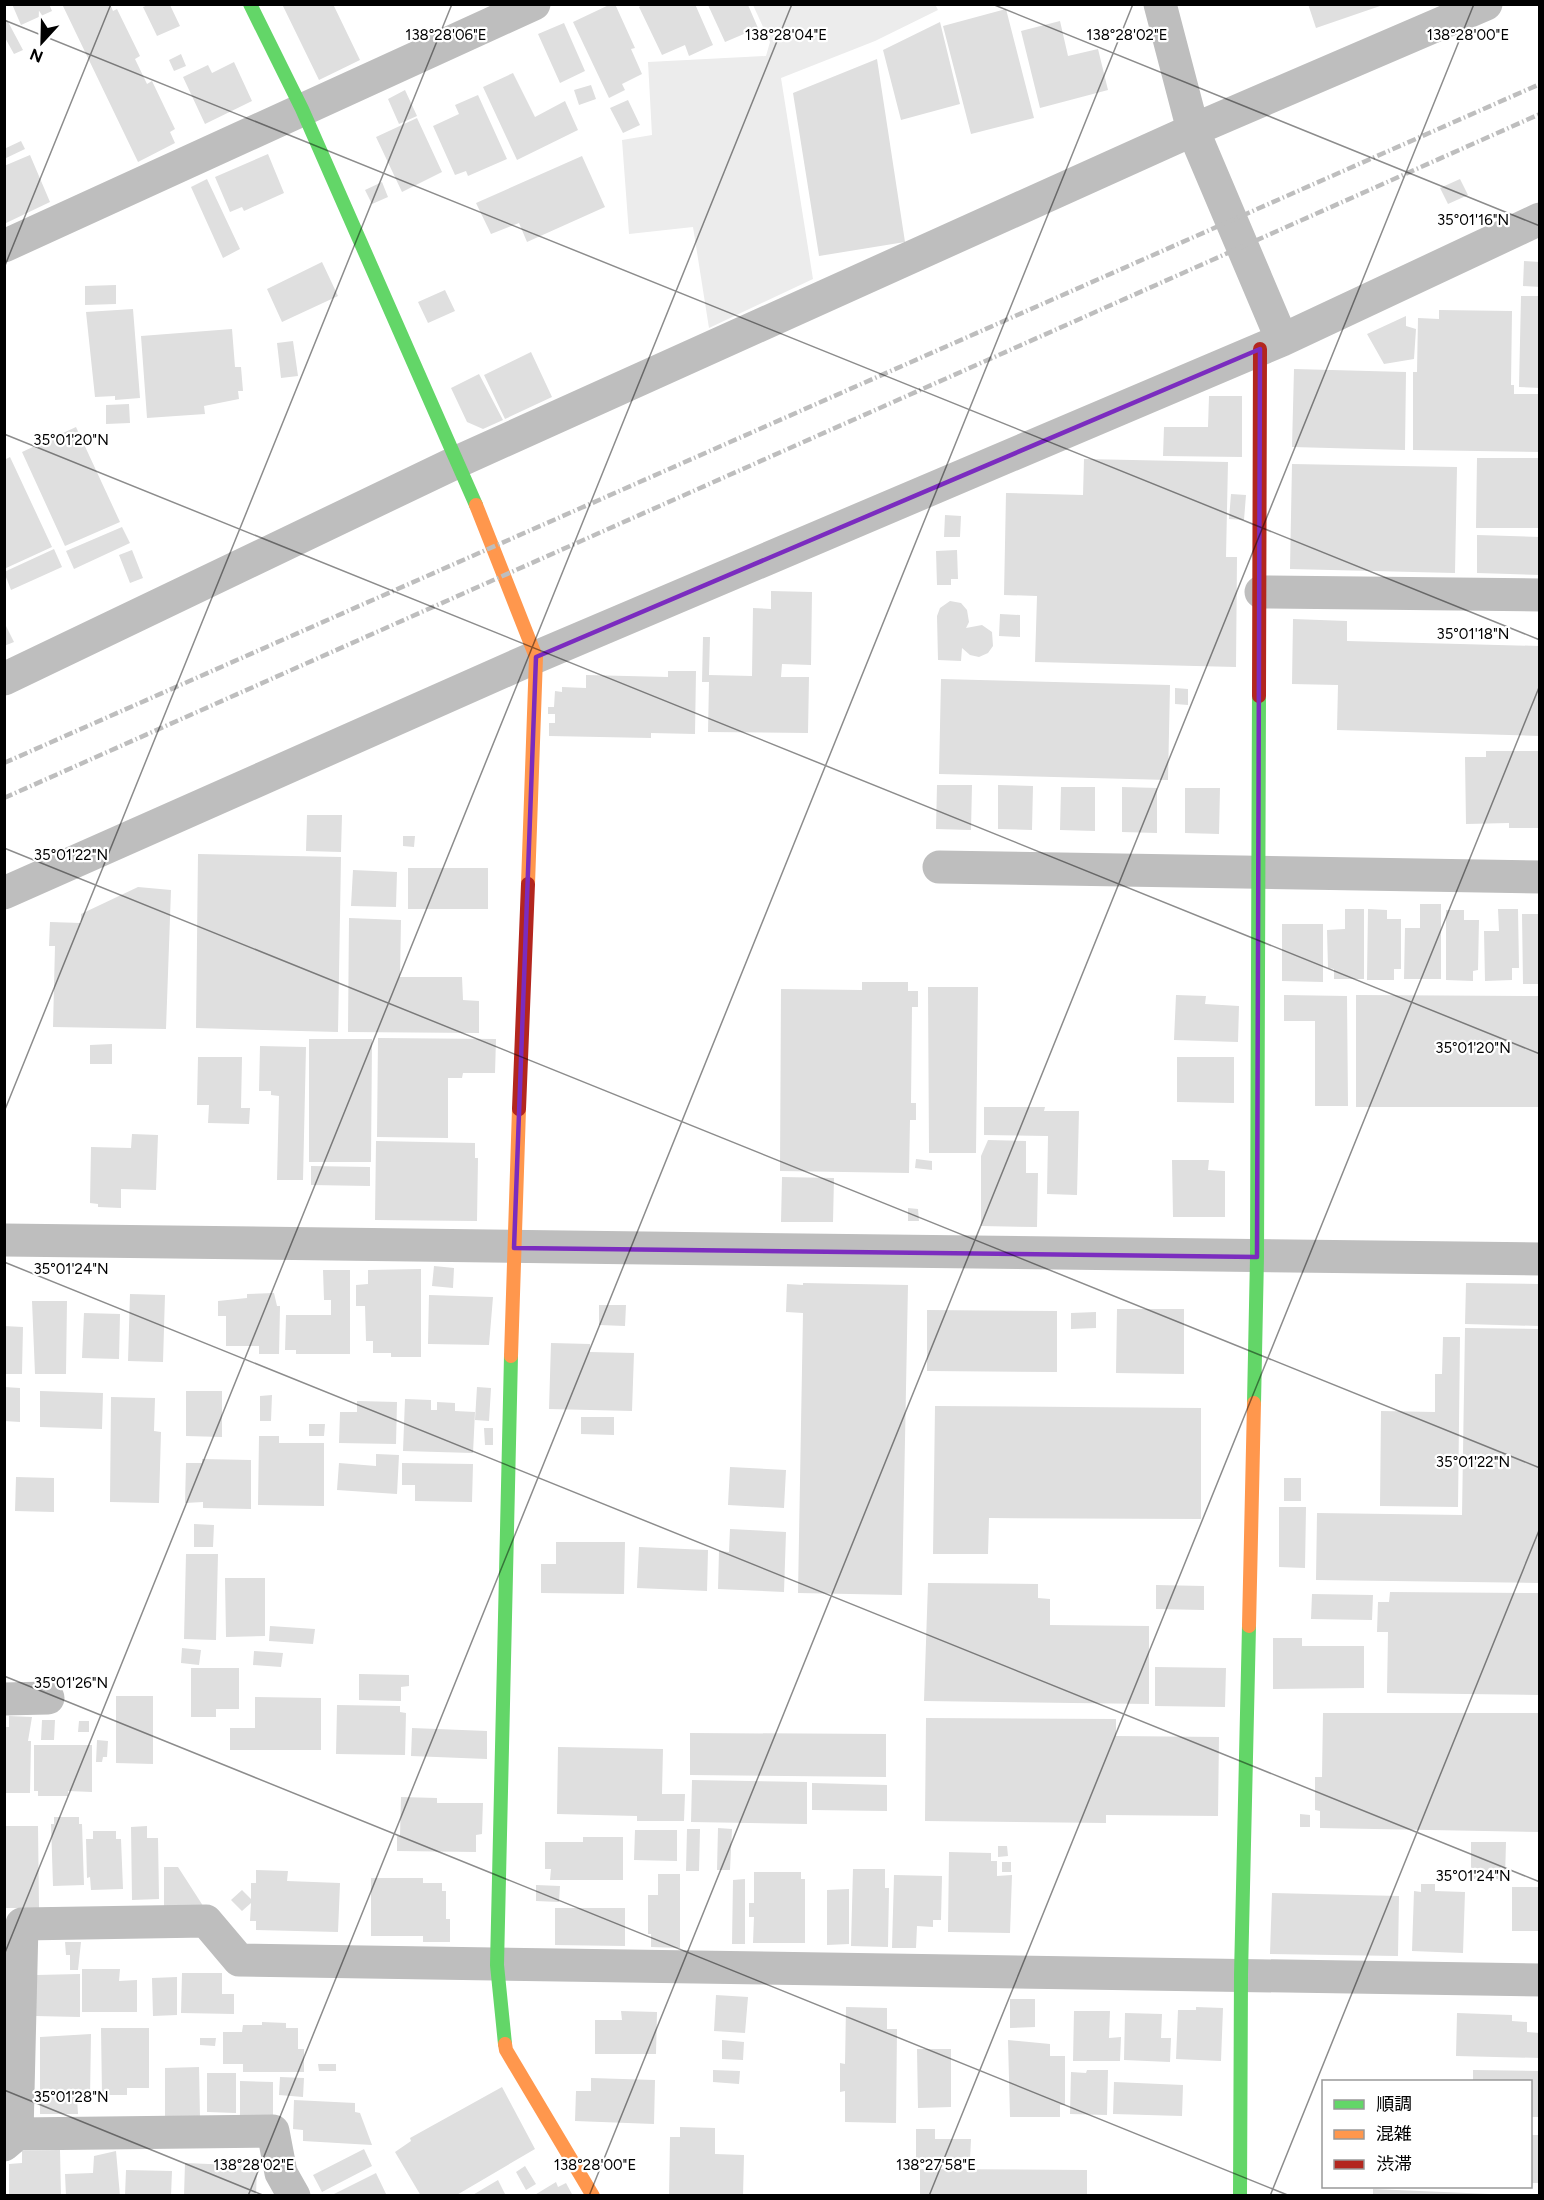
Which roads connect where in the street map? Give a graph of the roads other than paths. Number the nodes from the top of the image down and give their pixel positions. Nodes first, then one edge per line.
1 (250, 4) edge
2 (534, 4) edge
3 (1160, 4) edge
4 (1486, 4) edge
5 (302, 109) junction
6 (1193, 130) junction
7 (1539, 219) edge
8 (4, 246) edge
9 (1271, 344) junction
10 (459, 462) junction
11 (1261, 592) junction
12 (1539, 596) edge
13 (536, 657) junction
14 (4, 679) edge
15 (939, 867) dead end
16 (1259, 873) junction
17 (1539, 877) edge
18 (4, 893) edge
19 (4, 1240) edge
20 (514, 1248) junction
21 (1257, 1257) junction
22 (1539, 1259) edge
23 (48, 1698) dead end
24 (4, 1699) edge
25 (497, 1965) junction
26 (1241, 1975) junction
27 (1539, 1980) edge
28 (11, 2140) edge
29 (294, 2196) edge
30 (593, 2196) edge
31 (1240, 2196) edge

1 - 5 street
2 - 5 street
3 - 6 street
4 - 6 street
5 - 8 street
5 - 10 street
6 - 9 street
6 - 10 street
7 - 9 street
9 - 11 street
9 - 13 street
10 - 13 street
10 - 14 street
11 - 12 street
11 - 16 street
13 - 18 street
13 - 20 street
15 - 16 street
16 - 17 street
16 - 21 street
19 - 20 street
20 - 21 street
20 - 25 street
21 - 22 street
21 - 26 street
23 - 24 street
25 - 26 street
25 - 28 street
25 - 30 street
26 - 27 street
26 - 31 street
28 - 29 street

